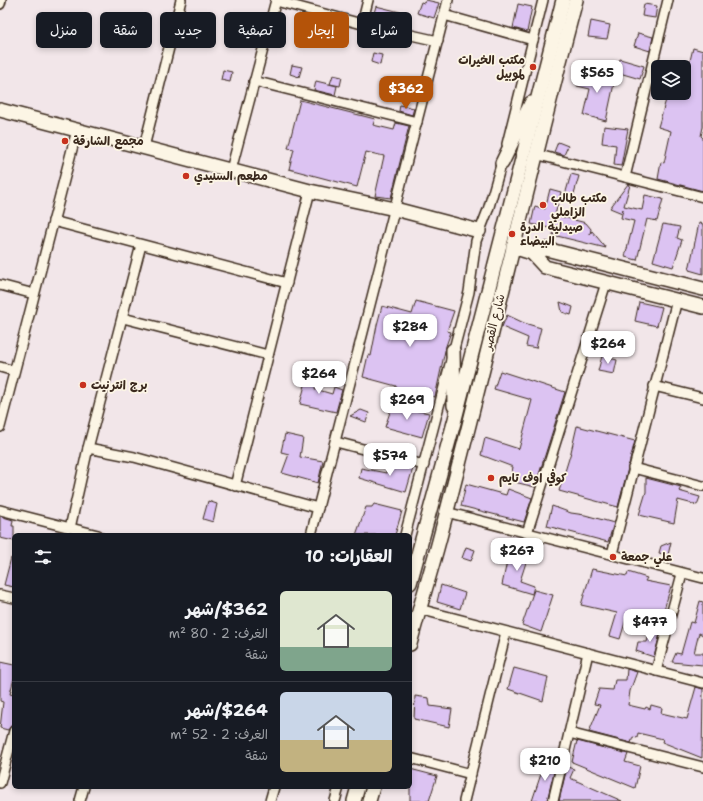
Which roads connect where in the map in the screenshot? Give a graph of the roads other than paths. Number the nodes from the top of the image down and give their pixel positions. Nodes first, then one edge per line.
1 (1, 0) edge
2 (180, 0) edge
3 (276, 0) edge
4 (368, 0) edge
5 (448, 0) edge
6 (543, 0) edge
7 (563, 0) edge
8 (576, 0) edge
9 (668, 0) edge
10 (0, 4) edge
11 (365, 12) edge
12 (444, 15) junction
13 (357, 23) edge
14 (412, 35) edge
15 (438, 40) junction
16 (533, 40) junction
17 (543, 78) junction
18 (254, 81) junction
19 (0, 110) edge
20 (417, 122) junction
21 (77, 130) junction
22 (144, 147) junction
23 (535, 154) junction
24 (502, 163) junction
25 (231, 170) junction
26 (625, 177) junction
27 (310, 191) junction
28 (703, 197) edge
29 (395, 209) junction
30 (53, 221) junction
31 (479, 231) junction
32 (141, 245) junction
33 (513, 247) junction
34 (532, 253) junction
35 (287, 283) junction
36 (606, 283) junction
37 (0, 285) edge
38 (703, 289) edge
39 (34, 294) junction
40 (677, 300) junction
41 (703, 307) edge
42 (123, 318) junction
43 (453, 350) junction
44 (268, 355) junction
45 (0, 367) edge
46 (14, 371) junction
47 (654, 386) junction
48 (703, 398) edge
49 (455, 419) junction
50 (0, 427) edge
51 (336, 442) junction
52 (88, 448) junction
53 (424, 465) junction
54 (634, 468) junction
55 (235, 486) junction
56 (703, 486) edge
57 (318, 508) junction
58 (0, 510) edge
59 (446, 512) junction
60 (70, 528) junction
61 (90, 533) edge
62 (312, 533) edge
63 (406, 533) edge
64 (527, 533) junction
65 (423, 535) junction
66 (439, 540) junction
67 (612, 554) junction
68 (412, 574) edge
69 (682, 574) junction
70 (703, 578) edge
71 (412, 580) edge
72 (427, 584) junction
73 (0, 595) edge
74 (12, 598) edge
75 (419, 609) junction
76 (506, 632) junction
77 (412, 636) edge
78 (588, 653) junction
79 (656, 671) junction
80 (703, 682) edge
81 (569, 733) junction
82 (12, 739) edge
83 (412, 759) edge
84 (703, 767) edge
85 (471, 774) junction
86 (0, 783) edge
87 (83, 789) edge
88 (273, 789) edge
89 (338, 789) edge
90 (357, 789) edge
91 (372, 789) edge
92 (80, 801) edge
93 (270, 801) edge
94 (335, 801) edge
95 (354, 801) edge
96 (369, 801) edge
97 (464, 801) edge
98 (553, 801) edge

1 - 10 street
2 - 22 street
3 - 13 street
3 - 18 street
4 - 11 street
5 - 12 street
6 - 16 street
7 - 17 street, شارع القصر
8 - 23 street, شارع القصر
9 - 26 street
12 - 15 street
12 - 16 street
14 - 15 street
15 - 20 street
16 - 24 street
17 - 24 street
17 - 49 street, شارع القصر
18 - 20 street
18 - 25 street
19 - 21 street
20 - 29 street
21 - 22 street
21 - 30 street
22 - 25 street
23 - 26 street
23 - 33 street, شارع القصر
24 - 31 street
25 - 27 street
26 - 28 street
27 - 29 street
27 - 35 street
29 - 31 street
29 - 51 street
30 - 32 street
30 - 39 street
31 - 43 street
32 - 35 street
32 - 42 street
33 - 34 street
33 - 59 street, شارع القصر
34 - 36 street
34 - 38 street
35 - 44 street
36 - 40 street
36 - 64 street
37 - 39 street
39 - 46 street
40 - 41 street
40 - 47 street
42 - 44 street
42 - 52 street
43 - 49 street
43 - 53 street
44 - 55 street
45 - 46 street
46 - 50 street
47 - 48 street
47 - 54 street
49 - 65 street, شارع القصر
51 - 53 street
51 - 57 street
52 - 55 street
52 - 60 street
53 - 63 street
54 - 56 street
54 - 67 street
55 - 57 street
57 - 62 street
58 - 60 street
59 - 64 street
59 - 66 street, شارع القصر
60 - 61 street
64 - 67 street
65 - 66 street
65 - 68 street, شارع القصر
66 - 72 street, شارع القصر
67 - 69 street
69 - 70 street
69 - 79 street
71 - 72 street
72 - 75 street, شارع القصر
73 - 74 street
75 - 76 street
75 - 77 street, شارع القصر
76 - 78 street
76 - 85 street
78 - 79 street
78 - 81 street
79 - 80 street
81 - 84 street
81 - 98 street
82 - 86 street
83 - 85 street
85 - 97 street
87 - 92 street
88 - 93 street
89 - 94 street
90 - 95 street
91 - 96 street

